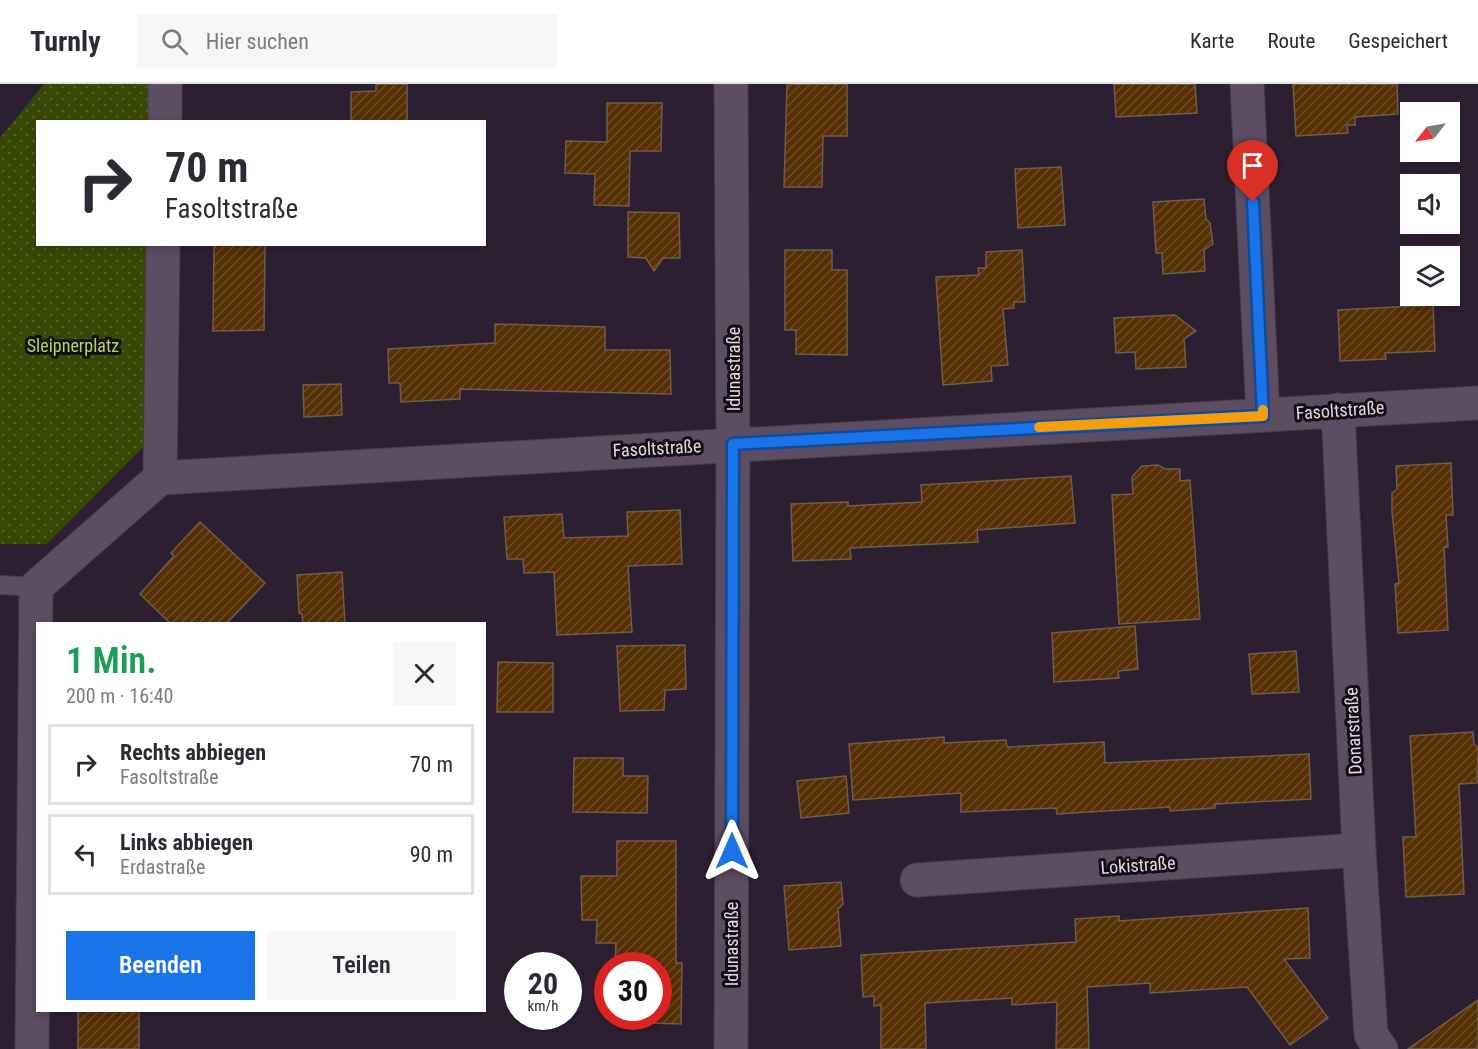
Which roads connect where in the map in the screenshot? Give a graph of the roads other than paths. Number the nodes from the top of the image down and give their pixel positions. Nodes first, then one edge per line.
1 (165, 84) edge
2 (731, 84) edge
3 (1247, 84) edge
4 (165, 120) edge
5 (163, 246) edge
6 (1478, 403) edge
7 (1338, 410) junction
8 (1263, 416) junction
9 (733, 444) junction
10 (160, 478) junction
11 (0, 585) edge
12 (36, 587) junction
13 (1359, 850) junction
14 (917, 880) dead end
15 (32, 1049) edge
16 (731, 1049) edge
17 (1382, 1049) edge

1 - 4 street
2 - 9 street, Idunastraße
3 - 8 street
5 - 10 street
6 - 7 street, Fasoltstraße
7 - 8 street, Fasoltstraße
7 - 13 street, Donarstraße
8 - 9 street, Fasoltstraße
9 - 10 street, Fasoltstraße
9 - 16 street, Idunastraße
10 - 12 street
11 - 12 lane
12 - 15 street
13 - 14 street, Lokistraße
13 - 17 street, Donarstraße

